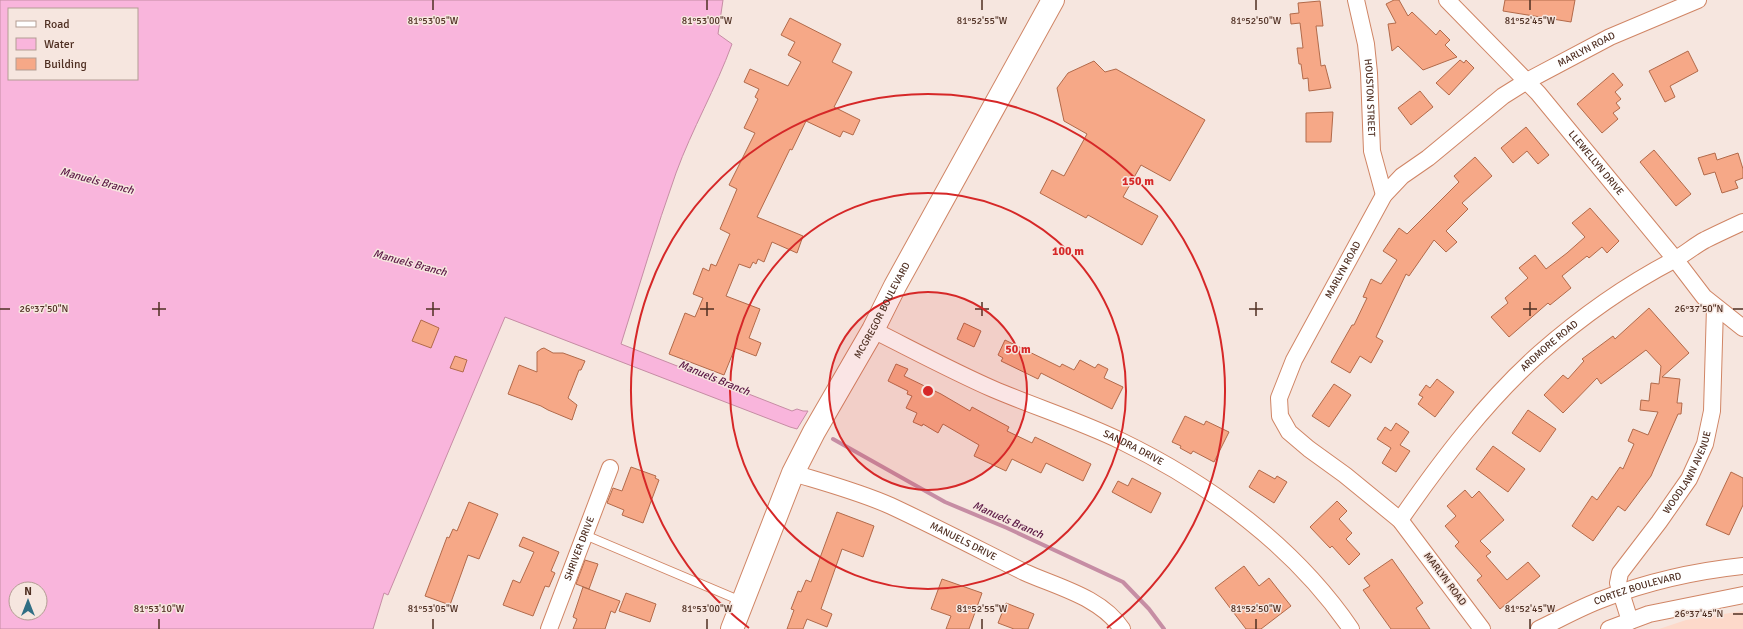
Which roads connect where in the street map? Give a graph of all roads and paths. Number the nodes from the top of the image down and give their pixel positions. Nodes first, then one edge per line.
1 (1052, 0) edge
2 (1356, 0) edge
3 (1447, 0) edge
4 (1698, 0) edge
5 (1527, 81) junction
6 (1384, 194) junction
7 (1743, 222) edge
8 (1675, 259) junction
9 (1715, 307) junction
10 (1743, 328) edge
11 (873, 330) junction
12 (610, 468) dead end
13 (793, 473) junction
14 (1400, 520) junction
15 (585, 535) junction
16 (1743, 566) edge
17 (1620, 592) junction
18 (1743, 595) edge
19 (742, 602) junction
20 (1630, 625) edge
21 (549, 629) edge
22 (732, 629) edge
23 (1122, 629) edge
24 (1351, 629) edge
25 (1482, 629) edge
26 (1539, 629) edge
27 (1609, 629) edge

1 - 11 main road, MCGREGOR BOULEVARD
2 - 6 street, HOUSTON STREET
3 - 5 street, LLEWELLYN DRIVE
4 - 5 street, MARLYN ROAD
5 - 6 street, MARLYN ROAD
5 - 8 street, LLEWELLYN DRIVE
6 - 14 street, MARLYN ROAD
7 - 8 street, ARDMORE ROAD
8 - 9 street, LLEWELLYN DRIVE
8 - 14 street, ARDMORE ROAD
9 - 10 street, LLEWELLYN DRIVE
9 - 17 street, WOODLAWN AVENUE
11 - 13 main road, MCGREGOR BOULEVARD
11 - 24 street, SANDRA DRIVE
12 - 15 street, SHRIVER DRIVE
13 - 19 main road, MCGREGOR BOULEVARD
13 - 23 street, MANUELS DRIVE
14 - 25 street, MARLYN ROAD
15 - 19 lane
15 - 21 street, SHRIVER DRIVE
16 - 17 street, CORTEZ BOULEVARD
17 - 20 street, WOODLAWN AVENUE
17 - 26 street, CORTEZ BOULEVARD
18 - 20 street
19 - 22 main road, MCGREGOR BOULEVARD
20 - 27 street

